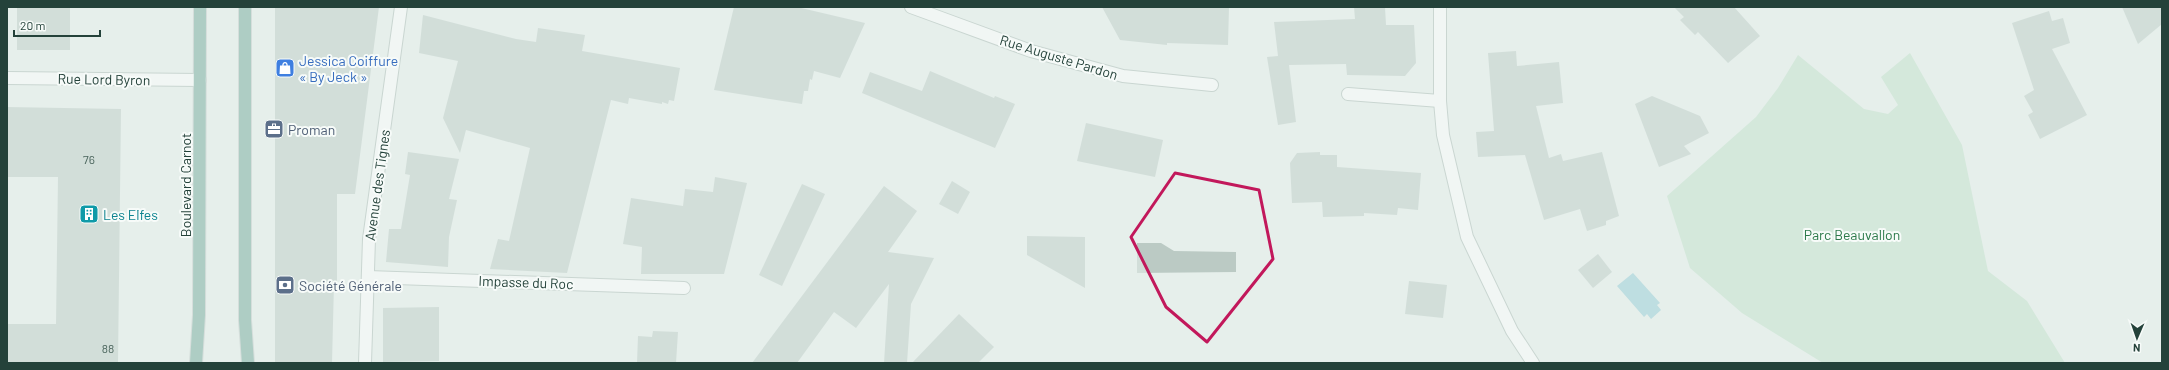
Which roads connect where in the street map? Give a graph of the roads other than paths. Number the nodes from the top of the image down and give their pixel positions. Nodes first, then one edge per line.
1 (200, 7) edge
2 (245, 7) edge
3 (401, 7) edge
4 (911, 7) edge
5 (1440, 7) edge
6 (7, 78) edge
7 (200, 80) junction
8 (1212, 84) dead end
9 (1348, 94) dead end
10 (1440, 101) junction
11 (368, 277) junction
12 (684, 288) dead end
13 (196, 363) edge
14 (248, 363) edge
15 (365, 363) edge
16 (1533, 363) edge

1 - 7 main road, Boulevard Carnot
2 - 14 main road
3 - 11 street, Avenue des Tignes
4 - 8 street, Rue Auguste Pardon
5 - 10 street
6 - 7 street, Rue Lord Byron
7 - 13 main road, Boulevard Carnot
9 - 10 street
10 - 16 street
11 - 12 street, Impasse du Roc
11 - 15 street, Avenue des Tignes

